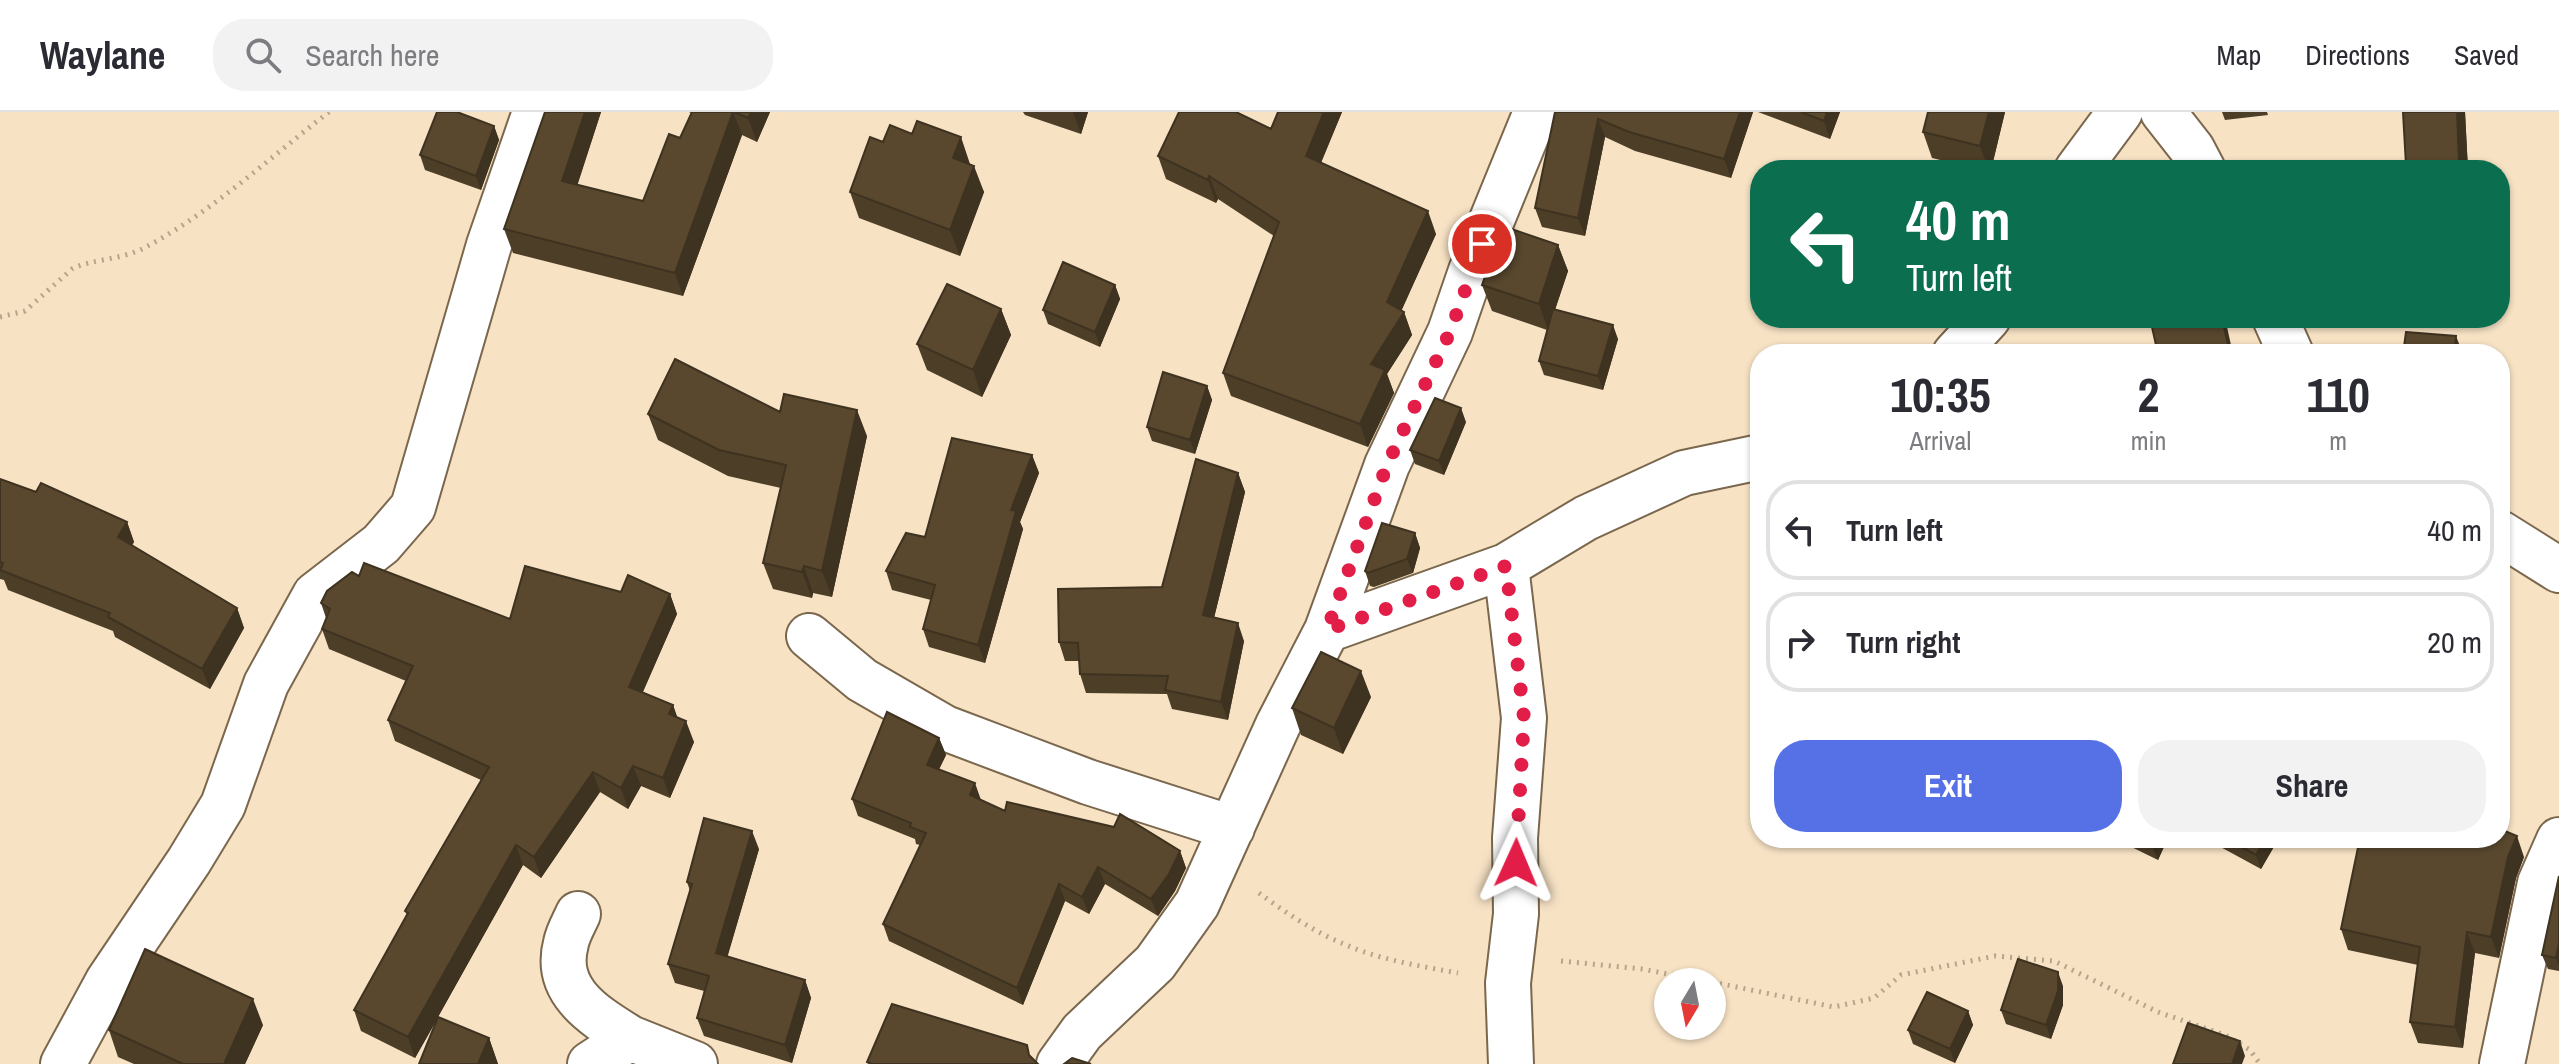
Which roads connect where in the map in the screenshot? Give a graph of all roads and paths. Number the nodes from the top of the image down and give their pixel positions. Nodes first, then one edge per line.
1 (329, 112) edge
2 (535, 112) edge
3 (1536, 112) edge
4 (2120, 112) edge
5 (2163, 112) edge
6 (2084, 160) edge
7 (2198, 160) edge
8 (0, 317) edge
9 (1979, 328) edge
10 (1964, 344) edge
11 (1750, 459) edge
12 (2510, 539) edge
13 (1506, 566) junction
14 (2559, 570) edge
15 (1327, 630) junction
16 (809, 636) dead end
17 (2559, 840) edge
18 (1224, 845) junction
19 (578, 914) dead end
20 (1654, 971) edge
21 (1508, 983) junction
22 (1726, 985) edge
23 (630, 1038) junction
24 (63, 1064) edge
25 (590, 1064) edge
26 (695, 1064) edge
27 (1059, 1064) edge
28 (1511, 1064) edge
29 (2260, 1064) edge
30 (2502, 1064) edge

1 - 8 path
2 - 24 street
3 - 15 street
4 - 6 street
5 - 7 street
9 - 10 street
11 - 13 street
12 - 14 street
13 - 15 street
13 - 21 street
15 - 18 street
16 - 18 street
17 - 30 street
18 - 21 path
18 - 27 street
19 - 23 street
20 - 21 path
21 - 28 street
22 - 29 path
23 - 25 street
23 - 26 street

